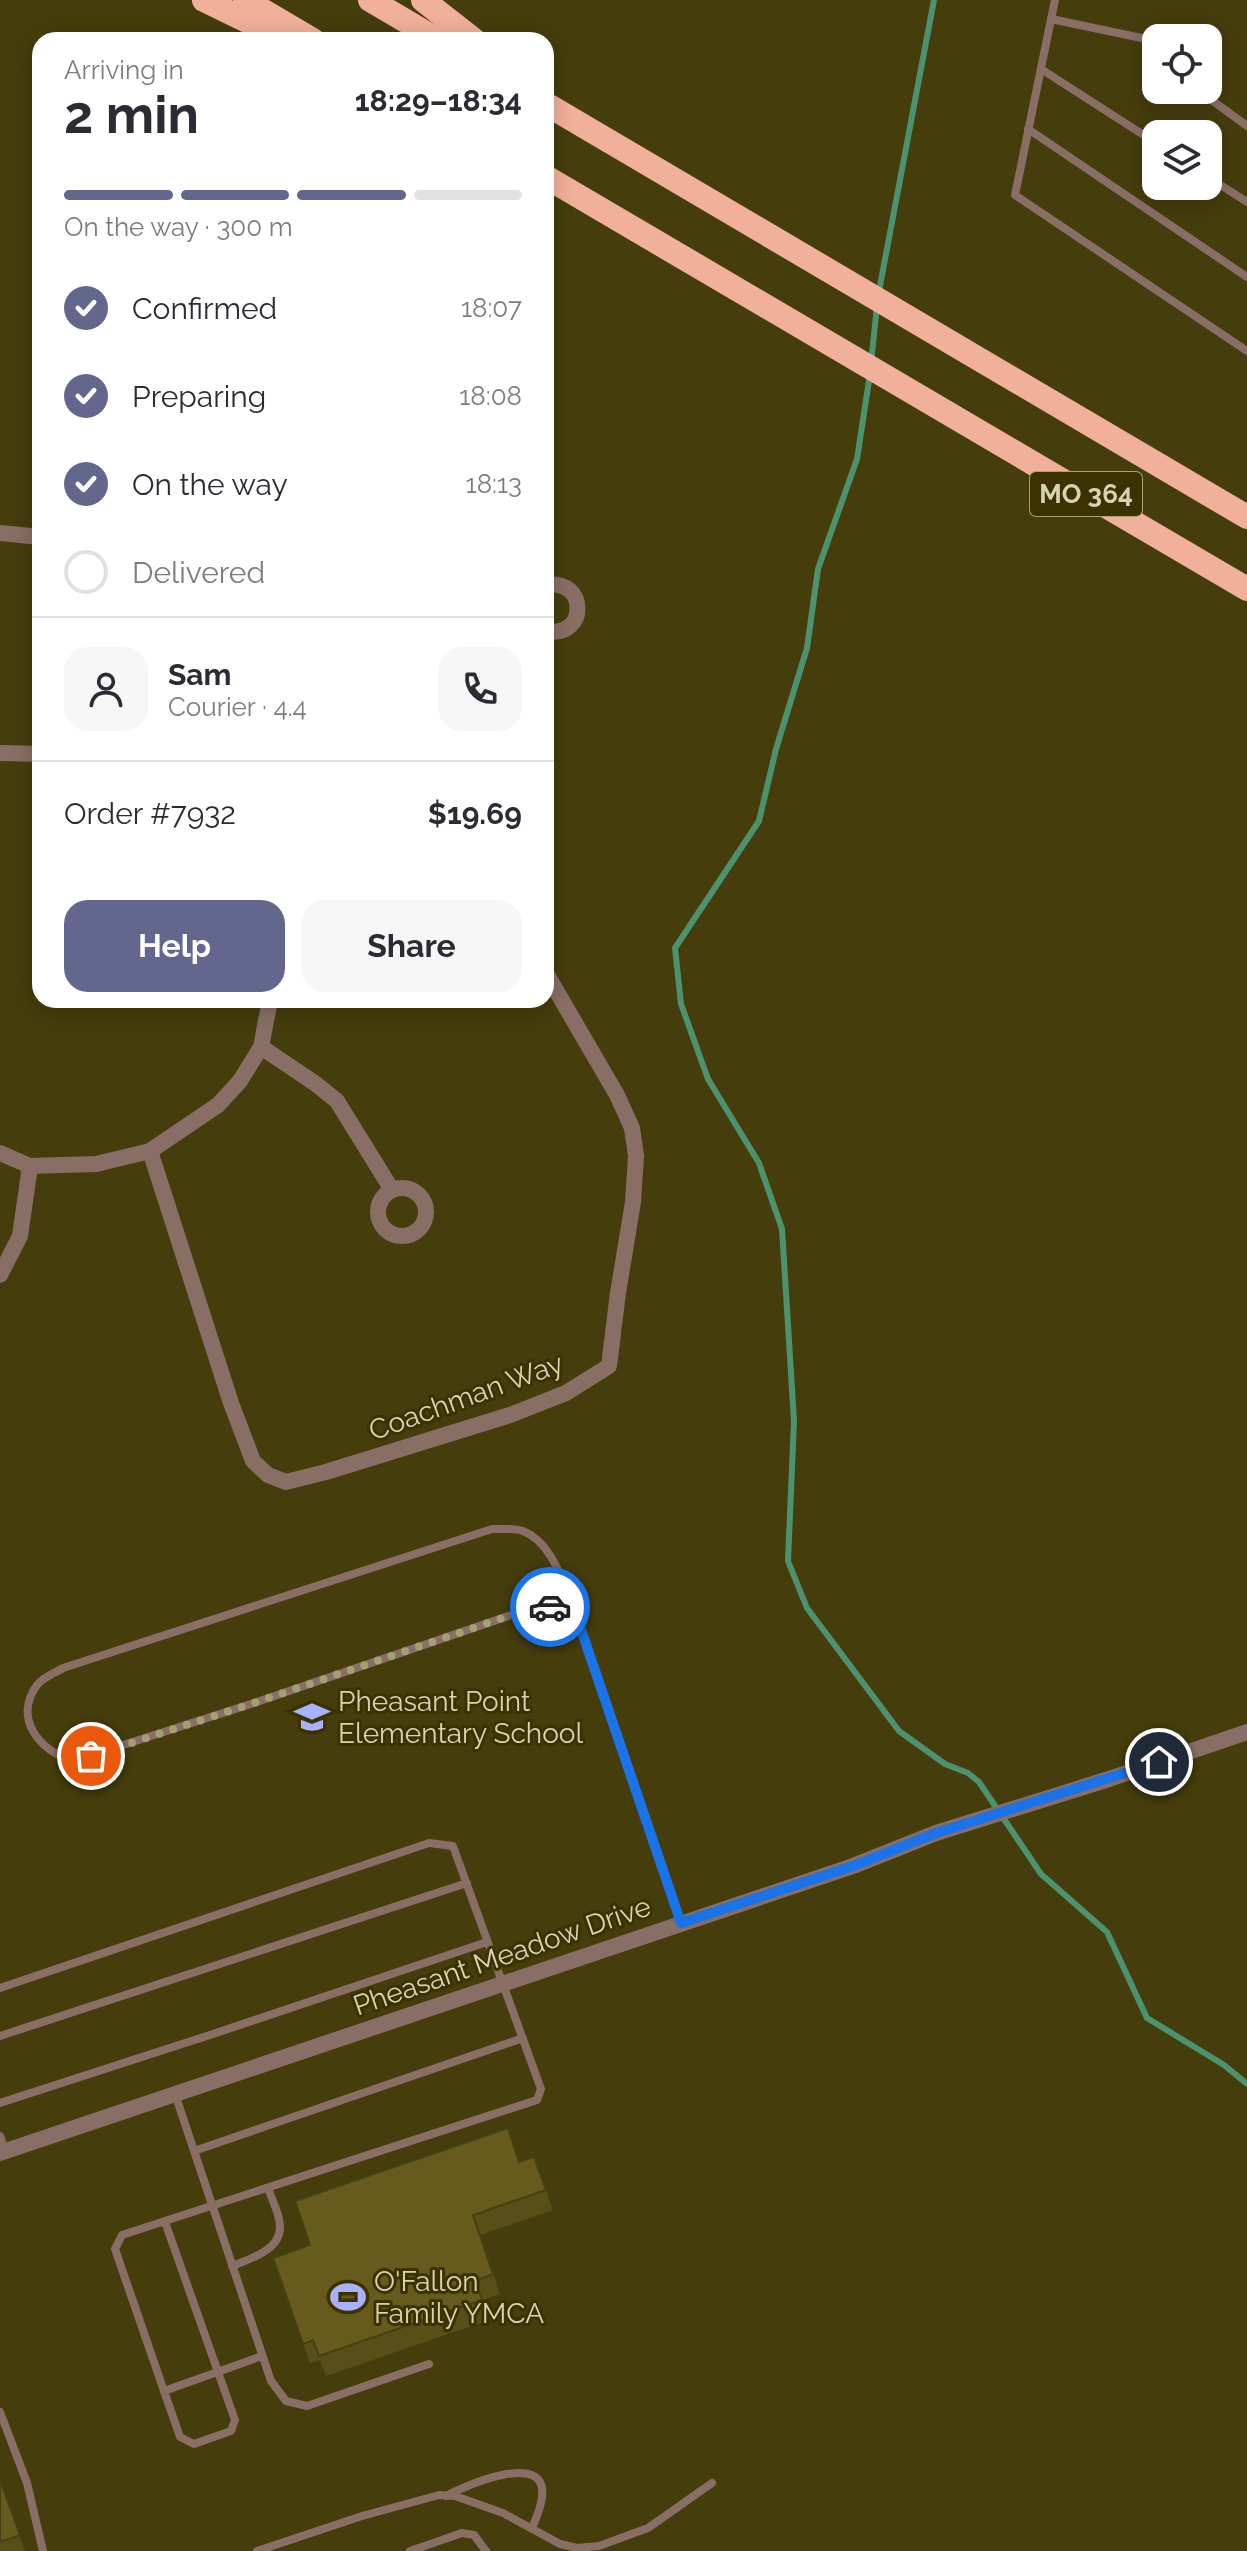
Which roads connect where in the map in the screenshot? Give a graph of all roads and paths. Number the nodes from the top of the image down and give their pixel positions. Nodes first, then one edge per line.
1 (204, 0) edge
2 (245, 0) edge
3 (370, 0) edge
4 (423, 0) edge
5 (1055, 0) edge
6 (1051, 19) junction
7 (270, 32) edge
8 (299, 32) edge
9 (424, 32) edge
10 (464, 32) edge
11 (1142, 38) edge
12 (1041, 69) junction
13 (1217, 104) edge
14 (554, 107) edge
15 (1247, 126) edge
16 (1028, 129) junction
17 (1142, 134) edge
18 (554, 182) edge
19 (1222, 186) edge
20 (1247, 202) edge
21 (1247, 277) edge
22 (1247, 351) edge
23 (1247, 517) edge
24 (0, 533) edge
25 (32, 536) edge
26 (554, 584) edge
27 (1247, 589) edge
28 (554, 632) edge
29 (0, 753) edge
30 (32, 754) edge
31 (554, 987) edge
32 (268, 1008) edge
33 (261, 1047) junction
34 (150, 1151) junction
35 (0, 1153) edge
36 (30, 1166) junction
37 (392, 1190) dead end
38 (0, 1275) edge
39 (572, 1603) junction
40 (1247, 1732) edge
41 (467, 1883) junction
42 (681, 1923) junction
43 (487, 1942) junction
44 (503, 1983) junction
45 (0, 1988) edge
46 (0, 2036) edge
47 (523, 2038) junction
48 (175, 2094) junction
49 (0, 2103) edge
50 (2, 2146) edge
51 (194, 2151) junction
52 (268, 2188) junction
53 (212, 2207) junction
54 (165, 2222) junction
55 (232, 2266) junction
56 (262, 2356) junction
57 (429, 2364) dead end
58 (218, 2372) junction
59 (164, 2391) junction
60 (0, 2412) edge
61 (712, 2483) dead end
62 (446, 2496) junction
63 (532, 2528) junction
64 (426, 2548) edge
65 (43, 2551) edge
66 (257, 2551) edge
67 (410, 2551) edge
68 (486, 2551) edge

1 - 7 highway
2 - 8 highway
3 - 9 highway
4 - 10 highway
5 - 6 lane
6 - 11 lane
6 - 12 lane
12 - 16 lane
12 - 17 lane
13 - 15 lane
14 - 23 highway, MO 364
16 - 21 lane
16 - 22 lane
18 - 27 highway, MO 364
19 - 20 lane
24 - 25 street
26 - 28 street
29 - 30 street
31 - 34 street, Coachman Way
32 - 33 street
33 - 34 street
33 - 37 street
34 - 36 street
35 - 36 street
36 - 38 street
39 - 39 lane
39 - 42 lane
40 - 42 street, Pheasant Meadow Drive
41 - 43 lane
41 - 45 lane
41 - 46 lane
42 - 44 street, Pheasant Meadow Drive
43 - 44 lane
43 - 49 lane
44 - 47 lane
44 - 48 street, Pheasant Meadow Drive
47 - 51 lane
47 - 52 lane
48 - 50 street, Pheasant Meadow Drive
48 - 51 lane
51 - 53 lane
52 - 53 lane
52 - 55 lane
53 - 54 lane
53 - 55 lane
54 - 58 lane
54 - 59 lane
55 - 56 lane
56 - 57 lane
56 - 58 lane
58 - 59 lane
58 - 59 lane
60 - 65 lane
61 - 63 lane
62 - 63 lane
62 - 63 lane
62 - 66 lane
64 - 67 lane
64 - 68 lane

